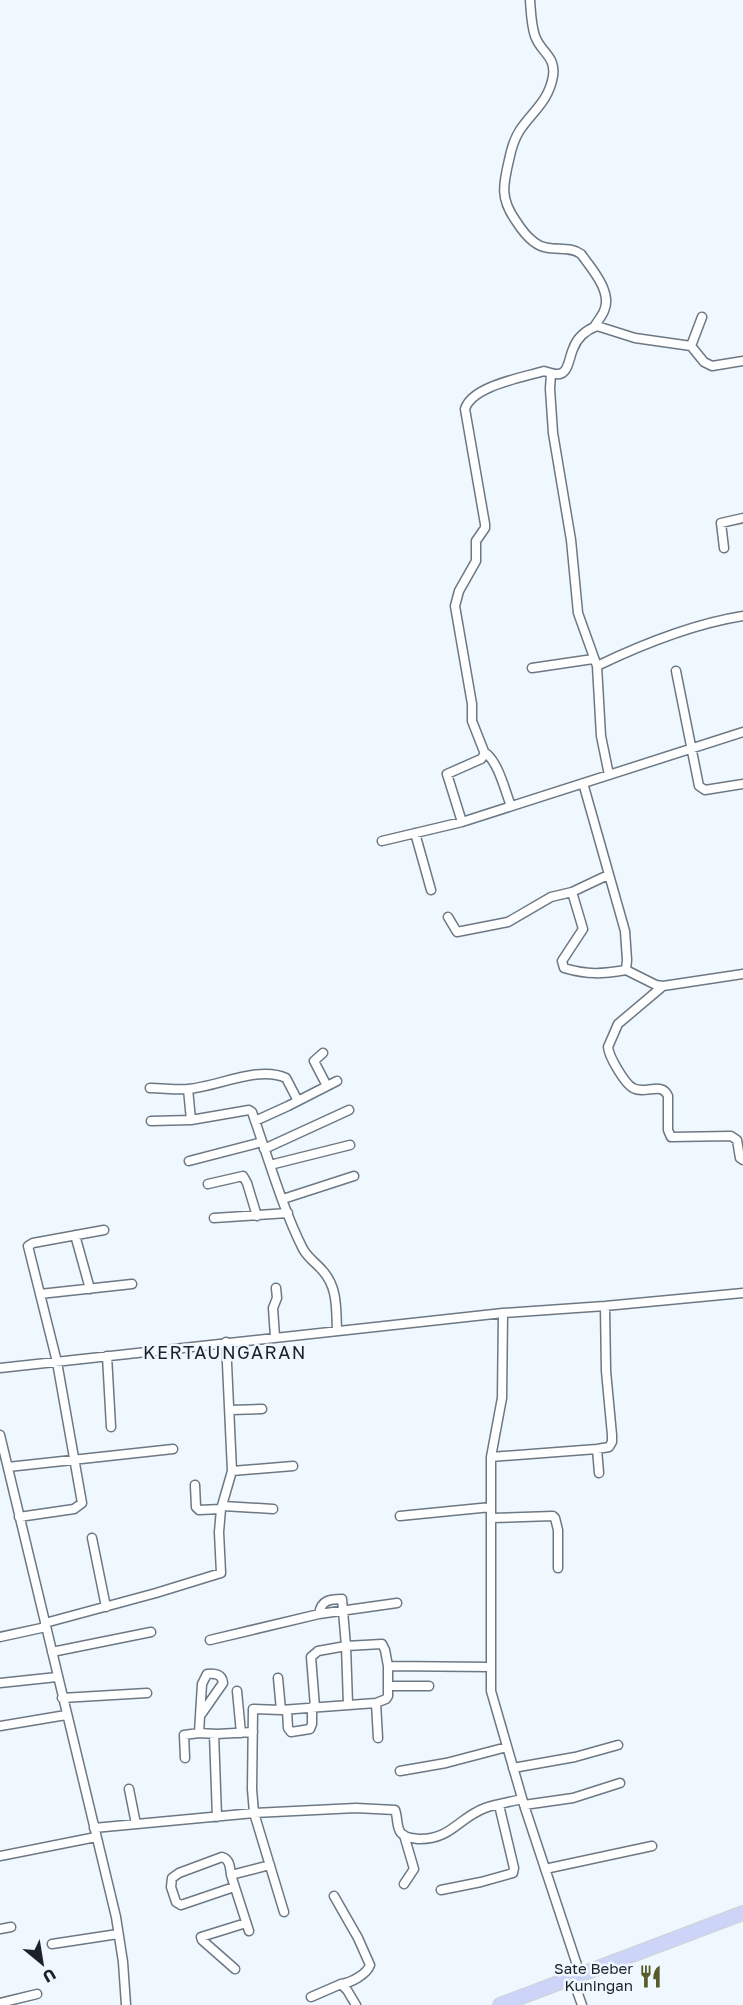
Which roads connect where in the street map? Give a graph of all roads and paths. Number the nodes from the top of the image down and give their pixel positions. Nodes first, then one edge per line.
1 (530, 0) edge
2 (702, 317) dead end
3 (594, 327) junction
4 (691, 346) junction
5 (743, 362) edge
6 (551, 373) junction
7 (743, 518) edge
8 (724, 548) dead end
9 (743, 616) edge
10 (595, 662) junction
11 (532, 668) dead end
12 (676, 671) dead end
13 (743, 732) edge
14 (693, 749) junction
15 (484, 752) junction
16 (609, 775) junction
17 (583, 783) junction
18 (743, 783) edge
19 (511, 806) junction
20 (462, 822) junction
21 (415, 833) junction
22 (382, 841) dead end
23 (608, 875) junction
24 (431, 890) dead end
25 (572, 892) junction
26 (448, 917) dead end
27 (626, 970) junction
28 (743, 974) edge
29 (663, 986) junction
30 (323, 1053) dead end
31 (337, 1081) dead end
32 (327, 1086) junction
33 (150, 1088) dead end
34 (188, 1089) junction
35 (298, 1101) junction
36 (349, 1110) dead end
37 (191, 1120) junction
38 (151, 1121) dead end
39 (255, 1121) junction
40 (263, 1145) junction
41 (350, 1145) dead end
42 (743, 1160) edge
43 (189, 1161) dead end
44 (270, 1165) junction
45 (354, 1176) dead end
46 (208, 1184) dead end
47 (283, 1199) junction
48 (288, 1213) junction
49 (257, 1216) junction
50 (214, 1218) dead end
51 (104, 1230) dead end
52 (75, 1235) junction
53 (132, 1284) dead end
54 (276, 1288) dead end
55 (90, 1289) junction
56 (743, 1293) edge
57 (40, 1294) junction
58 (606, 1306) junction
59 (503, 1314) junction
60 (337, 1330) junction
61 (275, 1337) junction
62 (226, 1342) junction
63 (107, 1356) junction
64 (57, 1362) junction
65 (0, 1368) edge
66 (262, 1409) dead end
67 (230, 1410) junction
68 (111, 1427) dead end
69 (0, 1435) edge
70 (173, 1449) dead end
71 (597, 1449) junction
72 (491, 1457) junction
73 (74, 1459) junction
74 (293, 1466) dead end
75 (8, 1467) junction
76 (232, 1471) junction
77 (599, 1473) dead end
78 (195, 1485) dead end
79 (491, 1507) junction
80 (222, 1508) junction
81 (273, 1509) dead end
82 (19, 1516) junction
83 (400, 1516) dead end
84 (491, 1518) junction
85 (92, 1539) dead end
86 (558, 1568) dead end
87 (397, 1603) dead end
88 (106, 1607) junction
89 (343, 1609) junction
90 (318, 1614) junction
91 (45, 1625) junction
92 (151, 1632) dead end
93 (0, 1637) edge
94 (210, 1640) dead end
95 (346, 1646) junction
96 (51, 1652) junction
97 (388, 1666) junction
98 (491, 1667) junction
99 (57, 1677) junction
100 (278, 1678) dead end
101 (0, 1683) edge
102 (389, 1686) junction
103 (429, 1686) dead end
104 (237, 1691) dead end
105 (147, 1693) dead end
106 (63, 1698) junction
107 (376, 1703) junction
108 (348, 1704) junction
109 (313, 1707) junction
110 (239, 1709) junction
111 (253, 1709) junction
112 (284, 1710) junction
113 (66, 1714) junction
114 (200, 1716) junction
115 (0, 1726) edge
116 (253, 1732) junction
117 (241, 1733) junction
118 (199, 1734) junction
119 (214, 1734) junction
120 (378, 1738) dead end
121 (618, 1745) dead end
122 (507, 1747) junction
123 (185, 1758) dead end
124 (513, 1768) junction
125 (400, 1771) dead end
126 (620, 1783) dead end
127 (129, 1789) dead end
128 (523, 1802) junction
129 (499, 1805) junction
130 (254, 1813) junction
131 (217, 1817) junction
132 (136, 1824) junction
133 (95, 1833) junction
134 (404, 1835) junction
135 (652, 1846) dead end
136 (0, 1857) edge
137 (270, 1865) junction
138 (545, 1869) junction
139 (231, 1875) junction
140 (404, 1884) dead end
141 (234, 1887) junction
142 (441, 1890) dead end
143 (334, 1896) dead end
144 (284, 1912) dead end
145 (743, 1912) edge
146 (11, 1927) dead end
147 (0, 1929) edge
148 (118, 1934) junction
149 (52, 1944) dead end
150 (235, 1969) dead end
151 (576, 1975) junction
152 (341, 1984) junction
153 (36, 1994) dead end
154 (311, 1997) dead end
155 (0, 2003) edge
156 (126, 2005) edge
157 (356, 2005) edge
158 (500, 2005) edge
159 (582, 2005) edge

1 - 3 street
2 - 4 street
3 - 4 street
3 - 6 street
4 - 5 street
6 - 10 street
6 - 15 street
7 - 8 street
9 - 10 street
10 - 11 street
10 - 16 street
12 - 14 street
13 - 14 street
14 - 16 street
14 - 18 street
15 - 19 street
15 - 20 street
16 - 17 street
17 - 19 street
17 - 23 street
19 - 20 street
20 - 21 street
21 - 22 street
21 - 24 street
23 - 25 street
23 - 27 street
25 - 26 street
25 - 27 street
27 - 29 street
28 - 29 street
29 - 42 street
30 - 32 street
31 - 32 street
32 - 35 street
33 - 34 street
34 - 35 street
34 - 37 street
35 - 39 street
36 - 40 street
37 - 38 street
37 - 39 street
39 - 40 street
40 - 43 street
40 - 44 street
41 - 44 street
44 - 47 street
45 - 47 street
46 - 49 street
47 - 48 street
48 - 49 street
48 - 60 street
49 - 50 street
51 - 52 street
52 - 55 street
52 - 57 street
53 - 55 street
54 - 61 street
55 - 57 street
56 - 58 street
57 - 64 street
58 - 59 street
58 - 71 street
59 - 60 street
59 - 72 street
60 - 61 street
61 - 62 street
62 - 63 street
62 - 67 street
63 - 64 street
63 - 68 street
64 - 65 street
64 - 73 street
66 - 67 street
67 - 76 street
69 - 75 street
70 - 73 street
71 - 72 street
71 - 77 street
72 - 79 street
73 - 75 street
73 - 82 street
74 - 76 street
75 - 82 street
76 - 80 street
78 - 80 street
79 - 83 street
79 - 84 street
80 - 81 street
80 - 88 street
82 - 91 street
84 - 86 street
84 - 98 street
85 - 88 street
87 - 89 street
88 - 91 street
89 - 90 street
89 - 90 street
89 - 95 street
90 - 94 street
91 - 93 street
91 - 96 street
92 - 96 street
95 - 97 street
95 - 108 street
95 - 109 street
96 - 99 street
97 - 98 street
97 - 102 street
98 - 122 street
99 - 101 street
99 - 106 street
100 - 112 street
102 - 103 street
102 - 107 street
104 - 110 street
105 - 106 street
106 - 113 street
107 - 108 street
107 - 120 street
108 - 109 street
109 - 112 street
109 - 112 street
110 - 111 street
110 - 117 street
111 - 112 street
111 - 116 street
113 - 115 street
113 - 133 street
114 - 114 street
114 - 118 street
116 - 117 street
116 - 130 street
117 - 119 street
118 - 119 street
118 - 123 street
119 - 131 street
121 - 124 street
122 - 124 street
122 - 125 street
124 - 128 street
126 - 128 street
127 - 132 street
128 - 129 street
128 - 138 street
129 - 134 street
129 - 142 street
130 - 131 street
130 - 134 street
130 - 137 street
131 - 132 street
132 - 133 street
133 - 136 street
133 - 148 street
134 - 140 street
135 - 138 street
137 - 139 street
137 - 144 street
138 - 151 street
139 - 141 street
139 - 141 street
141 - 150 street
143 - 152 street
145 - 151 main road
146 - 147 street
148 - 149 street
148 - 156 street
151 - 158 main road
151 - 159 street
152 - 154 street
152 - 157 street
153 - 155 street

